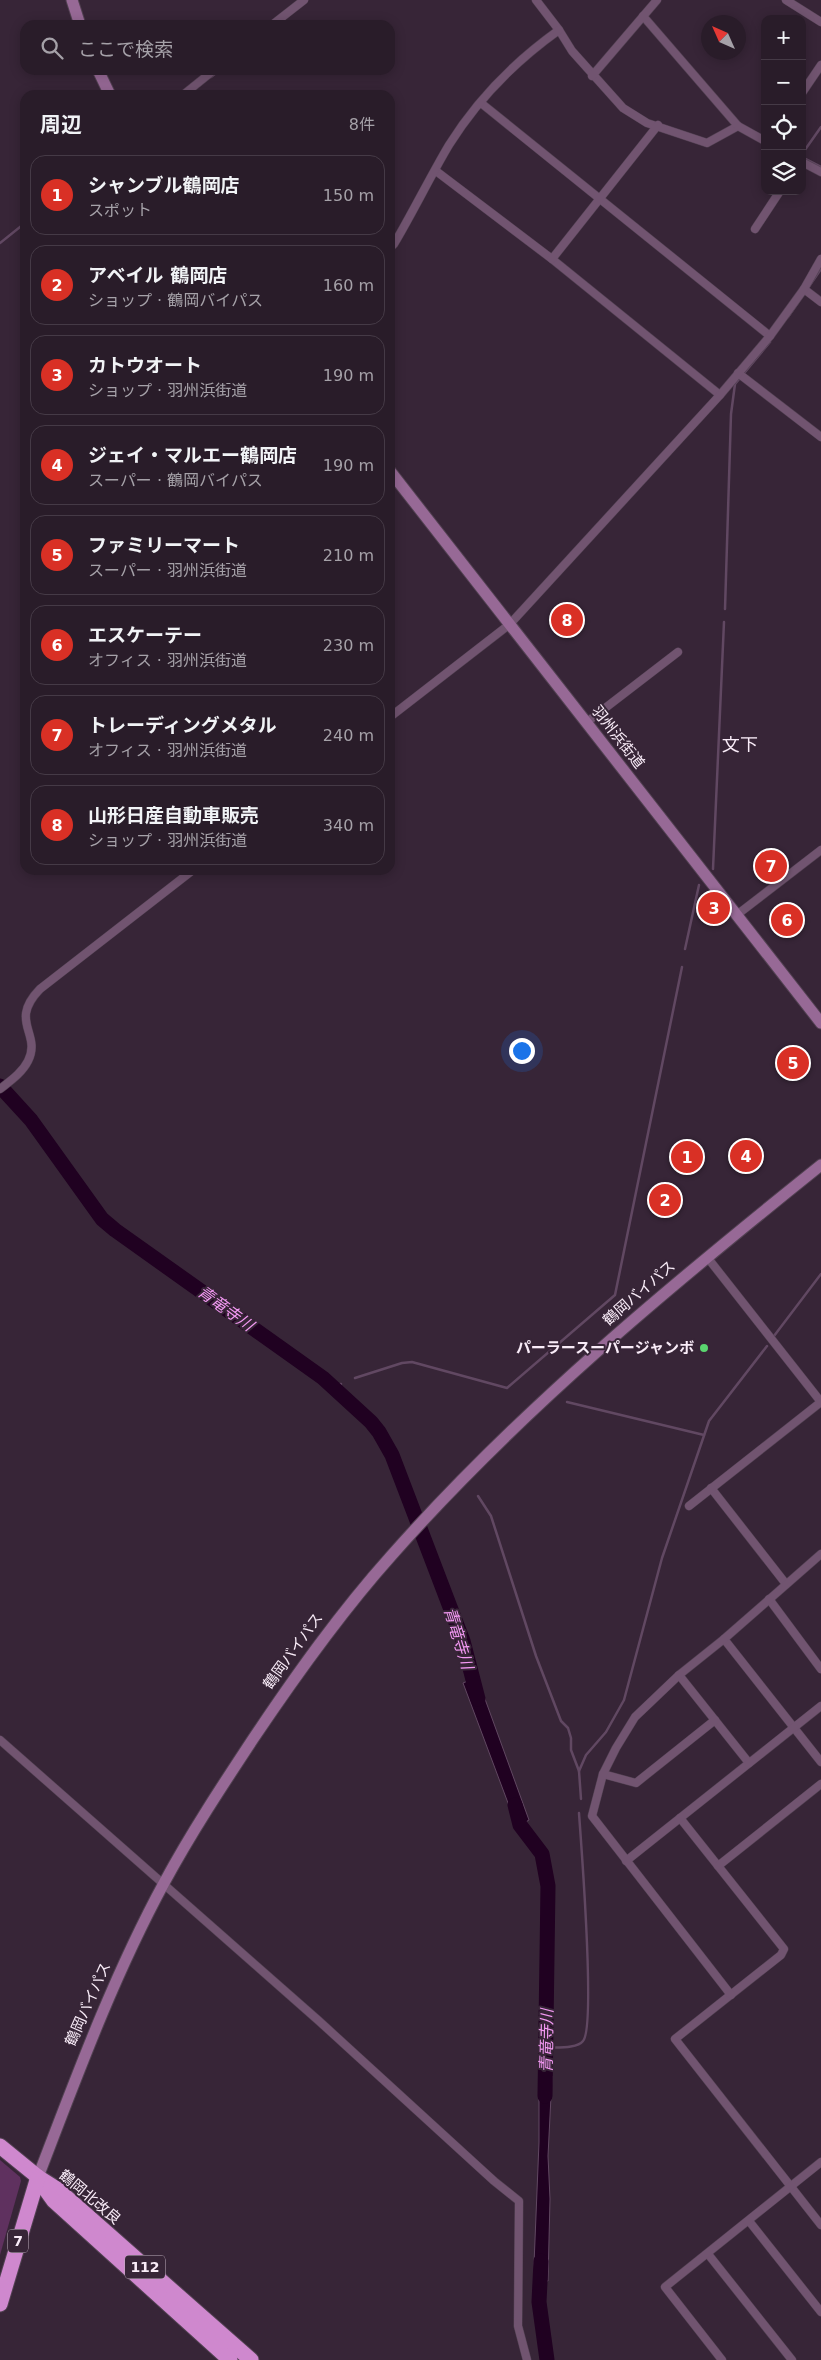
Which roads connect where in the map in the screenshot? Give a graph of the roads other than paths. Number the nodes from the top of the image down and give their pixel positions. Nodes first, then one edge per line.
1 (72, 0) edge
2 (304, 0) edge
3 (536, 0) edge
4 (657, 0) edge
5 (786, 0) edge
6 (643, 16) junction
7 (78, 20) edge
8 (278, 20) edge
9 (821, 22) edge
10 (559, 30) junction
11 (821, 65) edge
12 (100, 75) edge
13 (208, 75) edge
14 (592, 76) junction
15 (806, 86) edge
16 (108, 90) edge
17 (188, 90) edge
18 (481, 103) junction
19 (658, 125) junction
20 (738, 126) junction
21 (761, 138) edge
22 (806, 164) edge
23 (436, 170) junction
24 (821, 172) edge
25 (777, 195) edge
26 (599, 199) junction
27 (755, 229) dead end
28 (395, 242) edge
29 (552, 259) junction
30 (821, 259) edge
31 (806, 291) junction
32 (821, 302) edge
33 (770, 336) junction
34 (741, 374) junction
35 (720, 395) junction
36 (821, 437) edge
37 (395, 478) edge
38 (510, 624) junction
39 (678, 652) dead end
40 (395, 713) edge
41 (587, 722) junction
42 (821, 850) edge
43 (187, 875) edge
44 (738, 914) junction
45 (821, 1023) edge
46 (0, 1089) edge
47 (821, 1165) edge
48 (707, 1257) junction
49 (821, 1402) edge
50 (711, 1488) junction
51 (689, 1506) dead end
52 (821, 1554) edge
53 (786, 1584) junction
54 (769, 1599) junction
55 (724, 1639) junction
56 (821, 1669) edge
57 (679, 1675) junction
58 (821, 1706) edge
59 (715, 1720) junction
60 (794, 1728) junction
61 (0, 1740) edge
62 (821, 1762) edge
63 (749, 1763) junction
64 (603, 1774) junction
65 (821, 1784) edge
66 (680, 1818) junction
67 (626, 1861) junction
68 (718, 1866) junction
69 (164, 1884) junction
70 (731, 1994) junction
71 (0, 2146) edge
72 (821, 2162) edge
73 (38, 2177) junction
74 (791, 2187) junction
75 (749, 2221) junction
76 (821, 2225) edge
77 (708, 2254) junction
78 (0, 2304) edge
79 (821, 2312) edge
80 (230, 2360) edge
81 (251, 2360) edge
82 (528, 2360) edge
83 (722, 2360) edge
84 (792, 2360) edge

1 - 7 main road
2 - 8 street
3 - 10 street
4 - 6 street
5 - 9 street
6 - 14 street
6 - 20 street
10 - 14 street
10 - 18 street
11 - 15 street
12 - 16 main road
13 - 17 street
14 - 19 street
18 - 23 street
18 - 26 street
19 - 20 street
19 - 26 street
20 - 21 street
22 - 24 street
23 - 28 street
23 - 29 street
25 - 27 street
26 - 29 street
26 - 33 street
29 - 35 street
30 - 31 street
31 - 32 street
31 - 33 street
33 - 34 street
34 - 35 street
34 - 36 street
35 - 38 street
37 - 38 main road, 羽州浜街道
38 - 40 street
38 - 41 main road, 羽州浜街道
39 - 41 street
41 - 44 main road, 羽州浜街道
42 - 44 street
43 - 46 street
44 - 45 main road, 羽州浜街道
47 - 48 main road, 鶴岡バイパス
48 - 49 street
48 - 69 main road, 鶴岡バイパス
49 - 50 street
50 - 51 street
50 - 53 street
52 - 53 street
53 - 54 street
54 - 55 street
54 - 56 street
55 - 57 street
55 - 60 street
57 - 59 street
57 - 64 street
58 - 60 street
59 - 63 street
59 - 64 street
60 - 62 street
60 - 63 street
61 - 69 street
63 - 66 street
64 - 67 street
65 - 68 street
66 - 67 street
66 - 68 street
67 - 70 street
68 - 70 street
69 - 73 main road, 鶴岡バイパス
69 - 82 street
70 - 74 street
71 - 73 highway
72 - 74 street
73 - 78 highway, 鶴岡バイパス / 7
73 - 80 highway, 鶴岡北改良 / 112
73 - 81 highway, 鶴岡北改良 / 112
74 - 75 street
74 - 76 street
75 - 77 street
75 - 79 street
77 - 83 street
77 - 84 street

